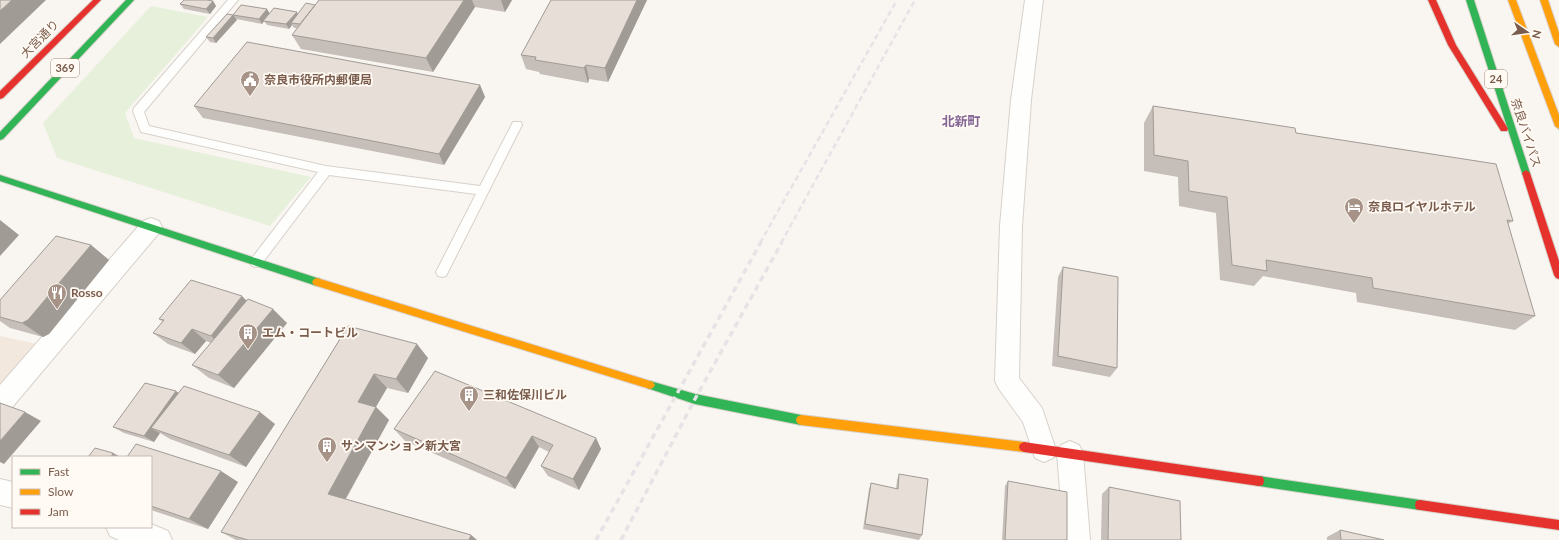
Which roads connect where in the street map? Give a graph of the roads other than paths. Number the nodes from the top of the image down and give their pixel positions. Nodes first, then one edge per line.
1 (97, 0) edge
2 (130, 0) edge
3 (233, 0) edge
4 (1034, 0) edge
5 (1432, 0) edge
6 (1470, 0) edge
7 (1512, 0) edge
8 (1544, 0) edge
9 (1559, 44) edge
10 (0, 96) edge
11 (517, 125) dead end
12 (1559, 126) edge
13 (0, 137) edge
14 (1522, 159) junction
15 (326, 170) junction
16 (0, 178) edge
17 (483, 191) junction
18 (151, 228) junction
19 (256, 262) junction
20 (442, 272) dead end
21 (1559, 274) edge
22 (0, 403) edge
23 (1044, 450) junction
24 (1070, 453) junction
25 (0, 492) edge
26 (12, 495) edge
27 (1559, 524) edge
28 (122, 528) edge
29 (159, 540) edge
30 (1077, 540) edge

1 - 10 main road, 大宮通り / 369
2 - 13 main road, 369
3 - 15 lane
4 - 23 street
5 - 14 main road
6 - 14 main road, 奈良バイパス / 24
7 - 12 main road
8 - 9 main road
11 - 17 lane
14 - 21 main road, 奈良バイパス / 24
15 - 17 lane
15 - 19 lane
16 - 18 main road
17 - 20 lane
18 - 19 main road
18 - 22 street
19 - 23 main road
23 - 24 main road
24 - 27 main road
24 - 30 street
25 - 26 street
28 - 29 street

